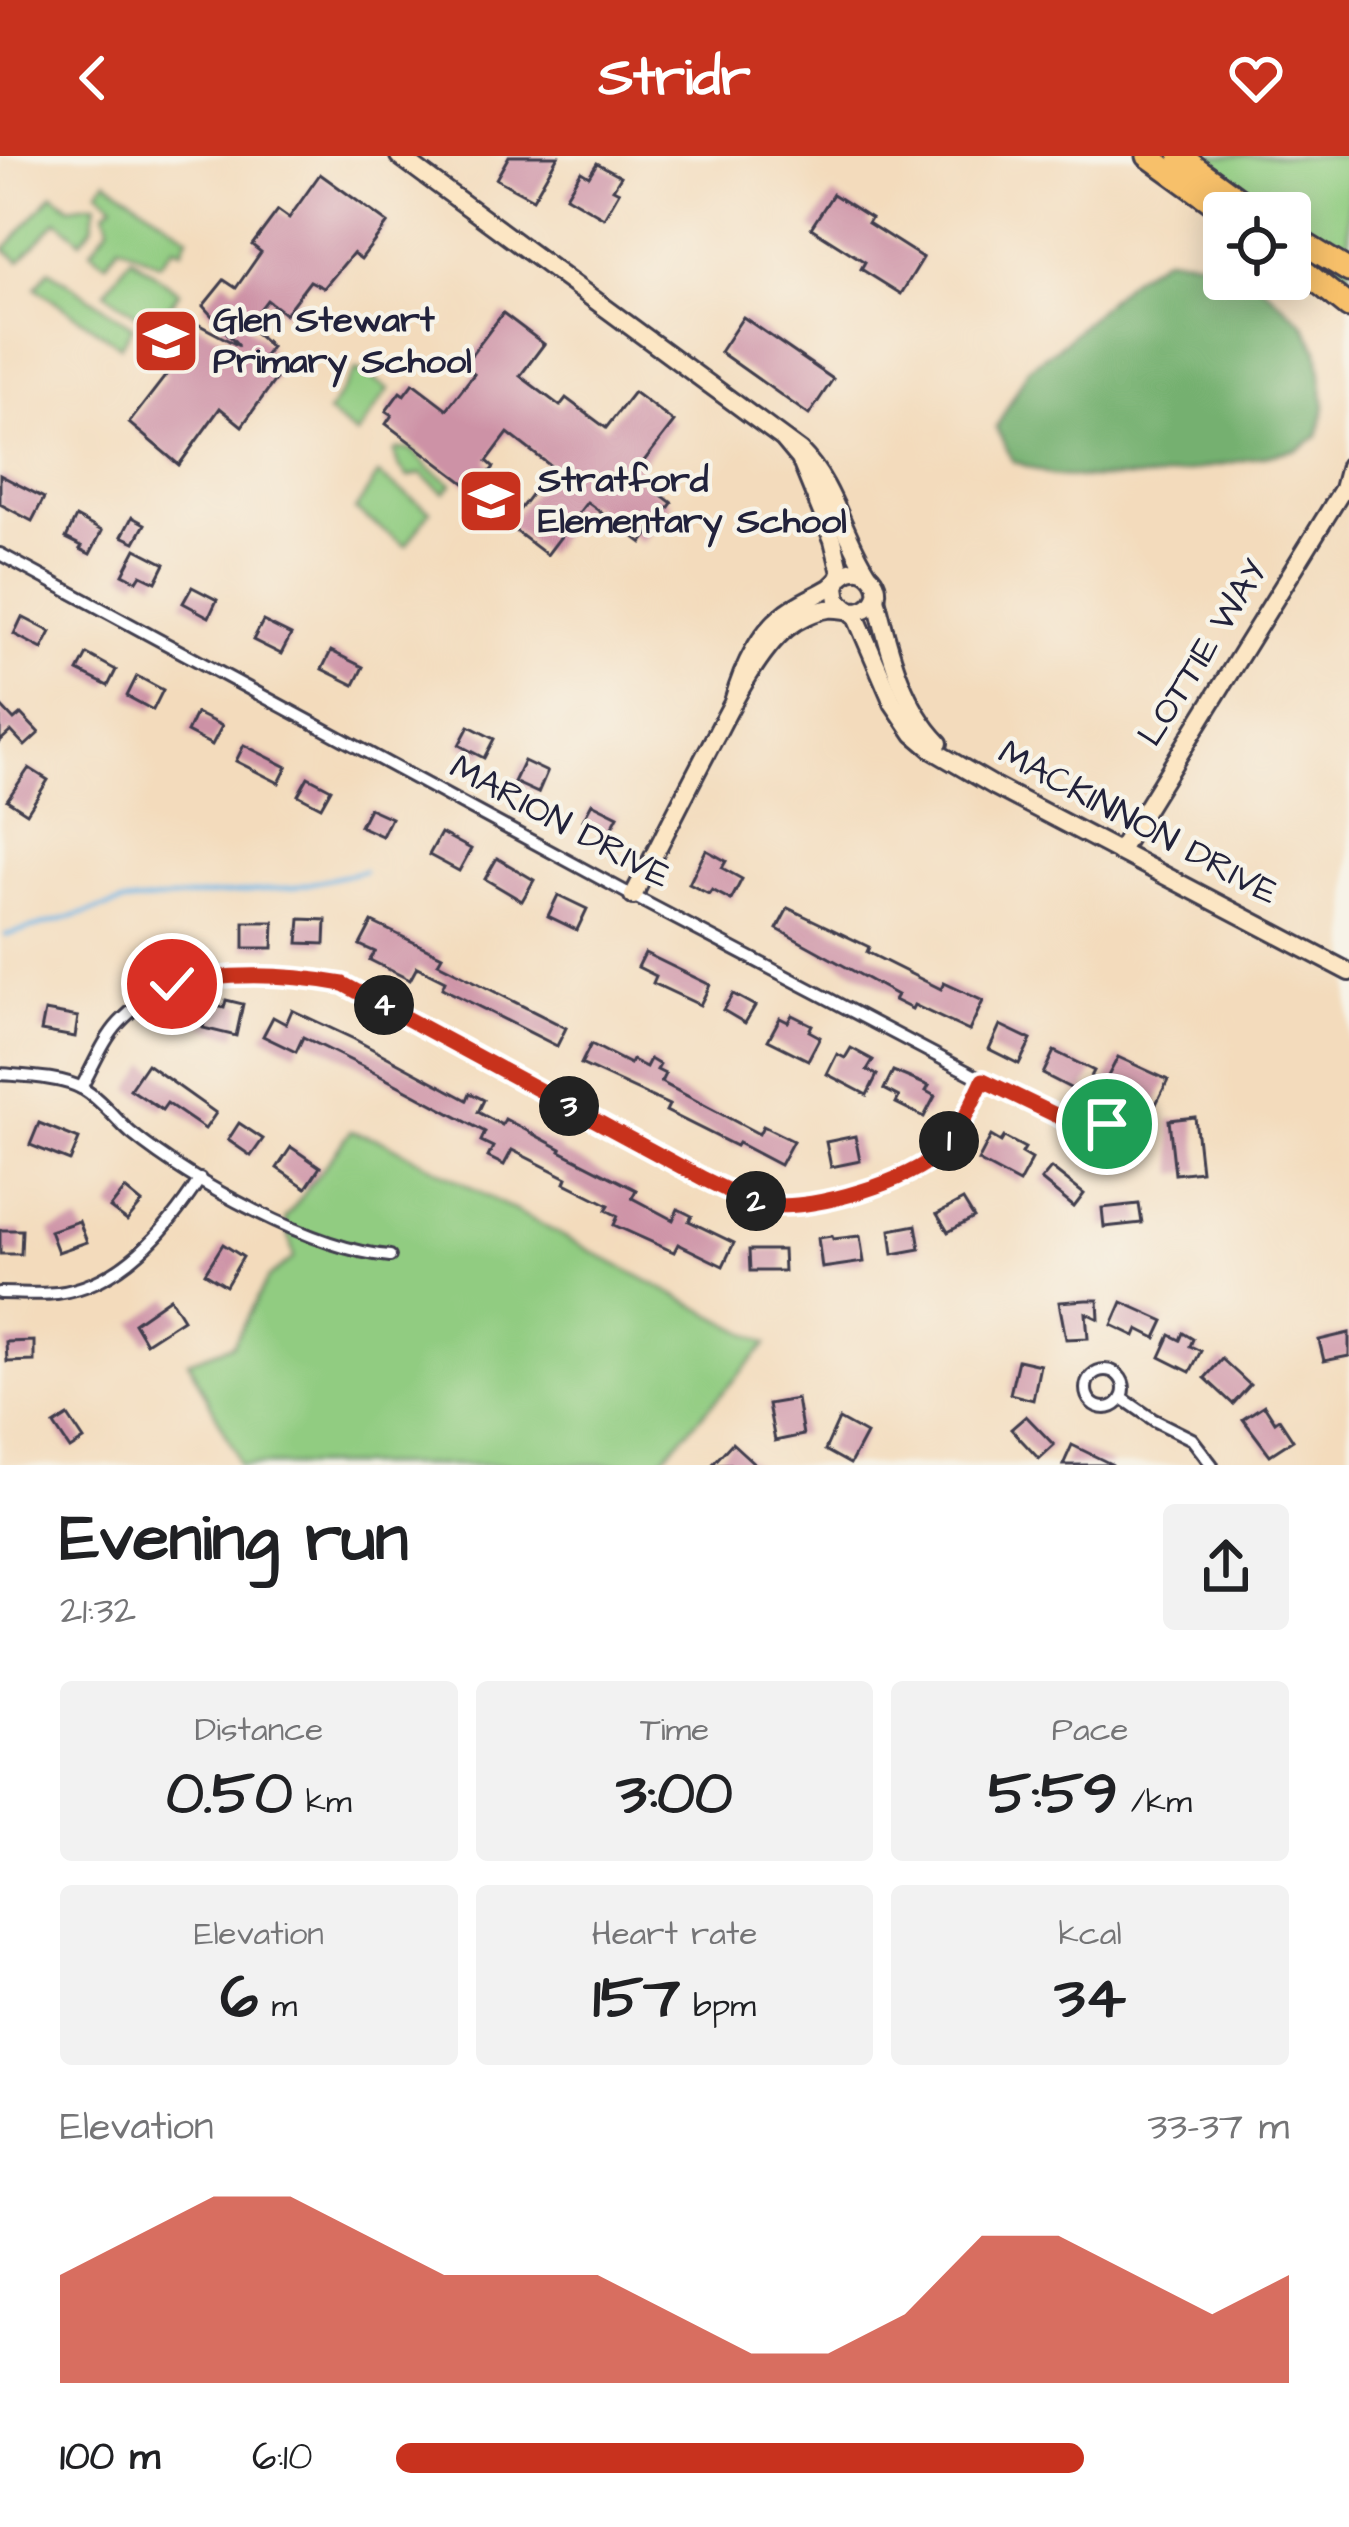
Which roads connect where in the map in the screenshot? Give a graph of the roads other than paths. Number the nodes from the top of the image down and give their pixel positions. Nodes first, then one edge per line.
1 (399, 156) edge
2 (1148, 156) edge
3 (1180, 156) edge
4 (1229, 192) edge
5 (1203, 196) edge
6 (1311, 248) edge
7 (1349, 271) edge
8 (1311, 277) edge
9 (1349, 308) edge
10 (785, 441) junction
11 (1349, 466) edge
12 (1346, 487) edge
13 (0, 554) edge
14 (868, 573) junction
15 (838, 580) junction
16 (876, 598) junction
17 (850, 612) junction
18 (733, 702) junction
19 (961, 765) junction
20 (1119, 852) junction
21 (633, 896) junction
22 (1349, 972) edge
23 (0, 1074) edge
24 (983, 1080) junction
25 (82, 1088) junction
26 (1095, 1134) dead end
27 (200, 1179) junction
28 (390, 1256) dead end
29 (0, 1293) edge
30 (1122, 1398) dead end
31 (1212, 1465) edge

1 - 10 street
2 - 5 highway
3 - 4 highway
6 - 7 highway
8 - 9 highway
10 - 14 street
10 - 15 street
11 - 12 street, LOTTIE WAY
12 - 20 street, LOTTIE WAY
13 - 21 street, MARION DRIVE
14 - 15 street
14 - 16 street
15 - 17 street
15 - 18 street
16 - 17 street
16 - 19 street, MACKINNON DRIVE
17 - 18 street
17 - 19 street, MACKINNON DRIVE
18 - 21 street
19 - 20 street, MACKINNON DRIVE
20 - 22 street, MACKINNON DRIVE
21 - 24 street, MARION DRIVE
23 - 25 street
24 - 25 street
24 - 26 street, MARION DRIVE
25 - 27 street
27 - 28 street
27 - 29 street
30 - 31 street

